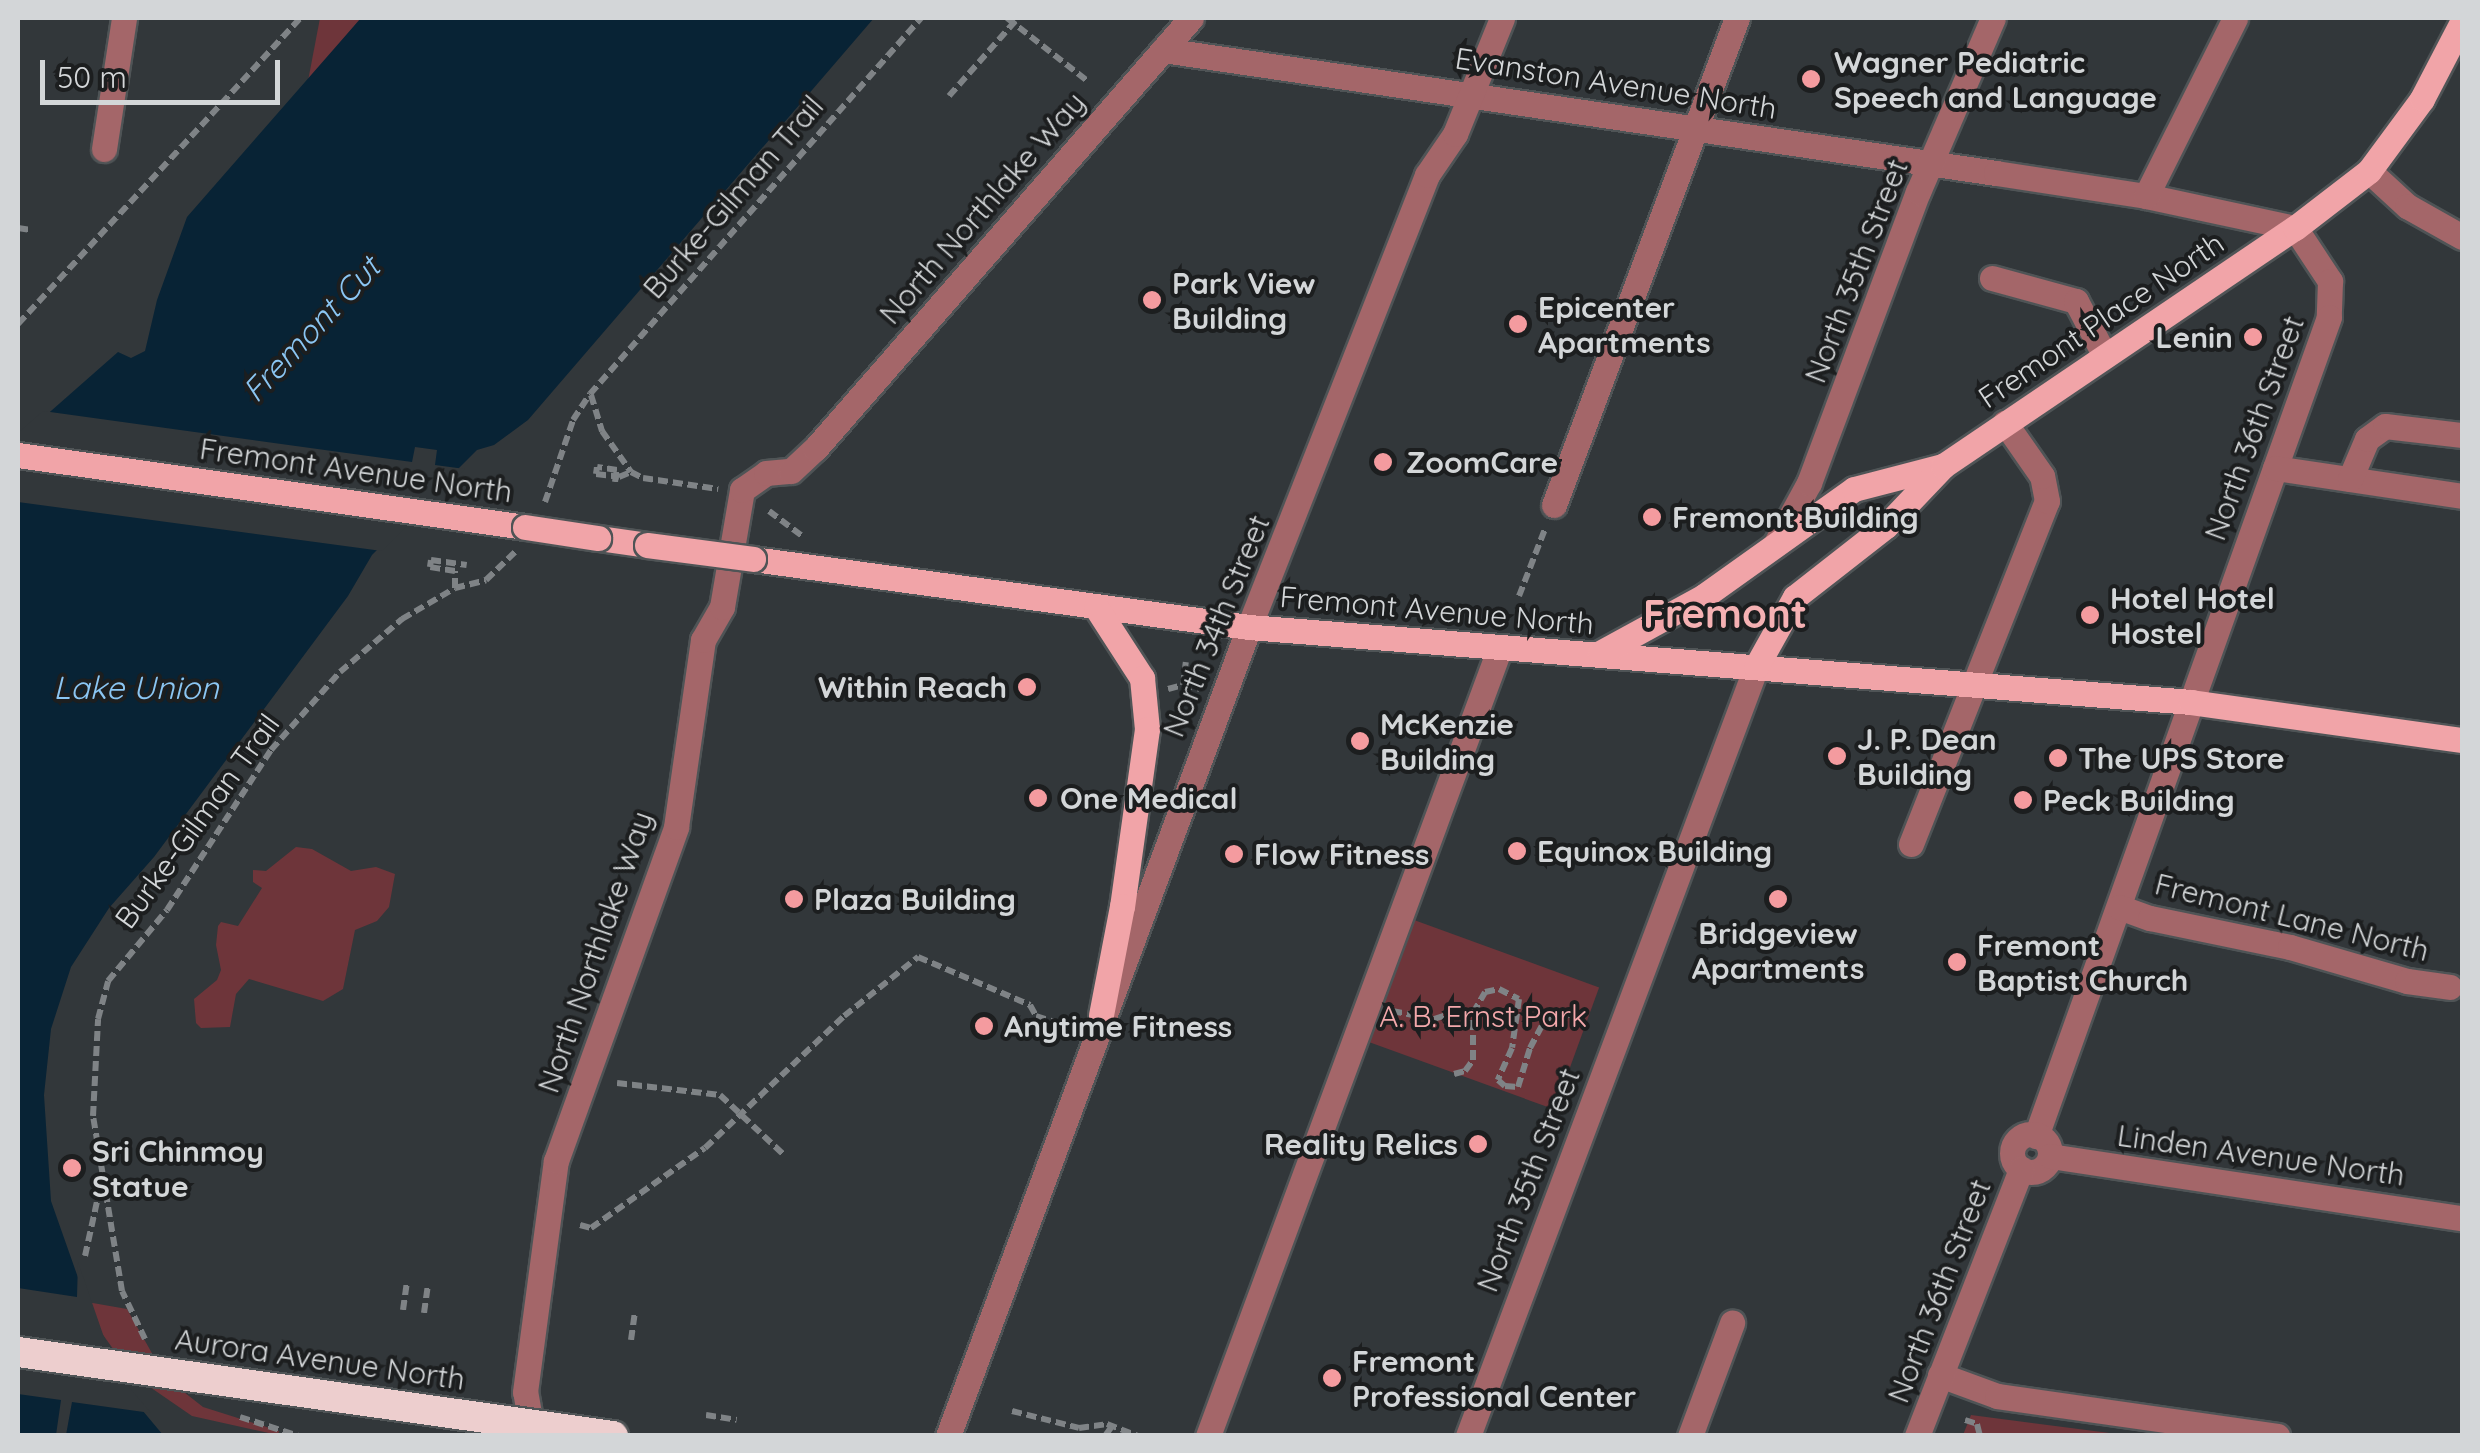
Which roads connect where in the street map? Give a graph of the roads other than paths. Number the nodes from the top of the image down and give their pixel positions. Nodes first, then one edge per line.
1 (124, 18) edge
2 (1191, 18) edge
3 (1502, 18) edge
4 (1737, 18) edge
5 (1993, 18) edge
6 (2235, 18) edge
7 (2462, 22) edge
8 (1163, 50) junction
9 (1470, 95) junction
10 (1696, 129) junction
11 (104, 149) dead end
12 (1932, 163) junction
13 (2369, 171) junction
14 (2146, 196) junction
15 (2295, 228) junction
16 (2462, 237) edge
17 (1992, 278) dead end
18 (2105, 356) junction
19 (2005, 424) junction
20 (2462, 435) edge
21 (18, 455) edge
22 (1942, 466) junction
23 (2274, 468) junction
24 (2350, 479) junction
25 (2462, 496) edge
26 (1554, 505) dead end
27 (1775, 545) junction
28 (1108, 608) junction
29 (1249, 627) junction
30 (1500, 647) junction
31 (1597, 655) junction
32 (1756, 667) junction
33 (1973, 684) junction
34 (2191, 702) junction
35 (2462, 740) edge
36 (1911, 844) dead end
37 (2119, 907) junction
38 (2450, 987) dead end
39 (1101, 1015) junction
40 (2043, 1146) junction
41 (2462, 1218) edge
42 (1732, 1324) dead end
43 (18, 1352) edge
44 (1940, 1374) junction
45 (542, 1436) edge
46 (613, 1436) edge
47 (948, 1436) edge
48 (1208, 1436) edge
49 (1468, 1436) edge
50 (1690, 1436) edge
51 (1917, 1436) edge
52 (2277, 1436) edge

1 - 11 street
2 - 8 street, North Northlake Way
3 - 9 street, North 34th Street
4 - 10 street
5 - 12 street, North 35th Street
6 - 14 street
7 - 13 main road
8 - 9 street, Evanston Avenue North
8 - 45 street, North Northlake Way
9 - 10 street, Evanston Avenue North
9 - 29 street, North 34th Street
10 - 12 street, Evanston Avenue North
10 - 26 street
12 - 14 street, Evanston Avenue North
12 - 27 street, North 35th Street
13 - 15 main road
13 - 16 street
14 - 15 street, Evanston Avenue North
15 - 18 main road, Fremont Place North
15 - 23 street, North 36th Street
17 - 18 street
18 - 19 main road, Fremont Place North
19 - 22 main road, Fremont Place North
19 - 33 street
20 - 24 street
21 - 28 main road, Fremont Avenue North, bridge
22 - 27 main road, Fremont Place North
22 - 32 main road, Fremont Place North
23 - 24 street
23 - 34 street, North 36th Street
24 - 25 street
27 - 31 main road, Fremont Place North
28 - 29 main road, Fremont Avenue North
28 - 39 main road
29 - 30 main road, Fremont Avenue North
29 - 39 street, North 34th Street
30 - 31 main road, Fremont Avenue North
30 - 48 street
31 - 32 main road, Fremont Avenue North
32 - 33 main road, Fremont Avenue North
32 - 49 street, North 35th Street
33 - 34 main road, Fremont Avenue North
33 - 36 street
34 - 35 main road, Fremont Avenue North
34 - 37 street, North 36th Street
37 - 38 street, Fremont Lane North
37 - 40 street, North 36th Street
39 - 47 street, North 34th Street
40 - 41 street, Linden Avenue North
40 - 44 street, North 36th Street
42 - 50 street
43 - 46 highway, Aurora Avenue North, bridge
44 - 51 street, North 36th Street
44 - 52 street

